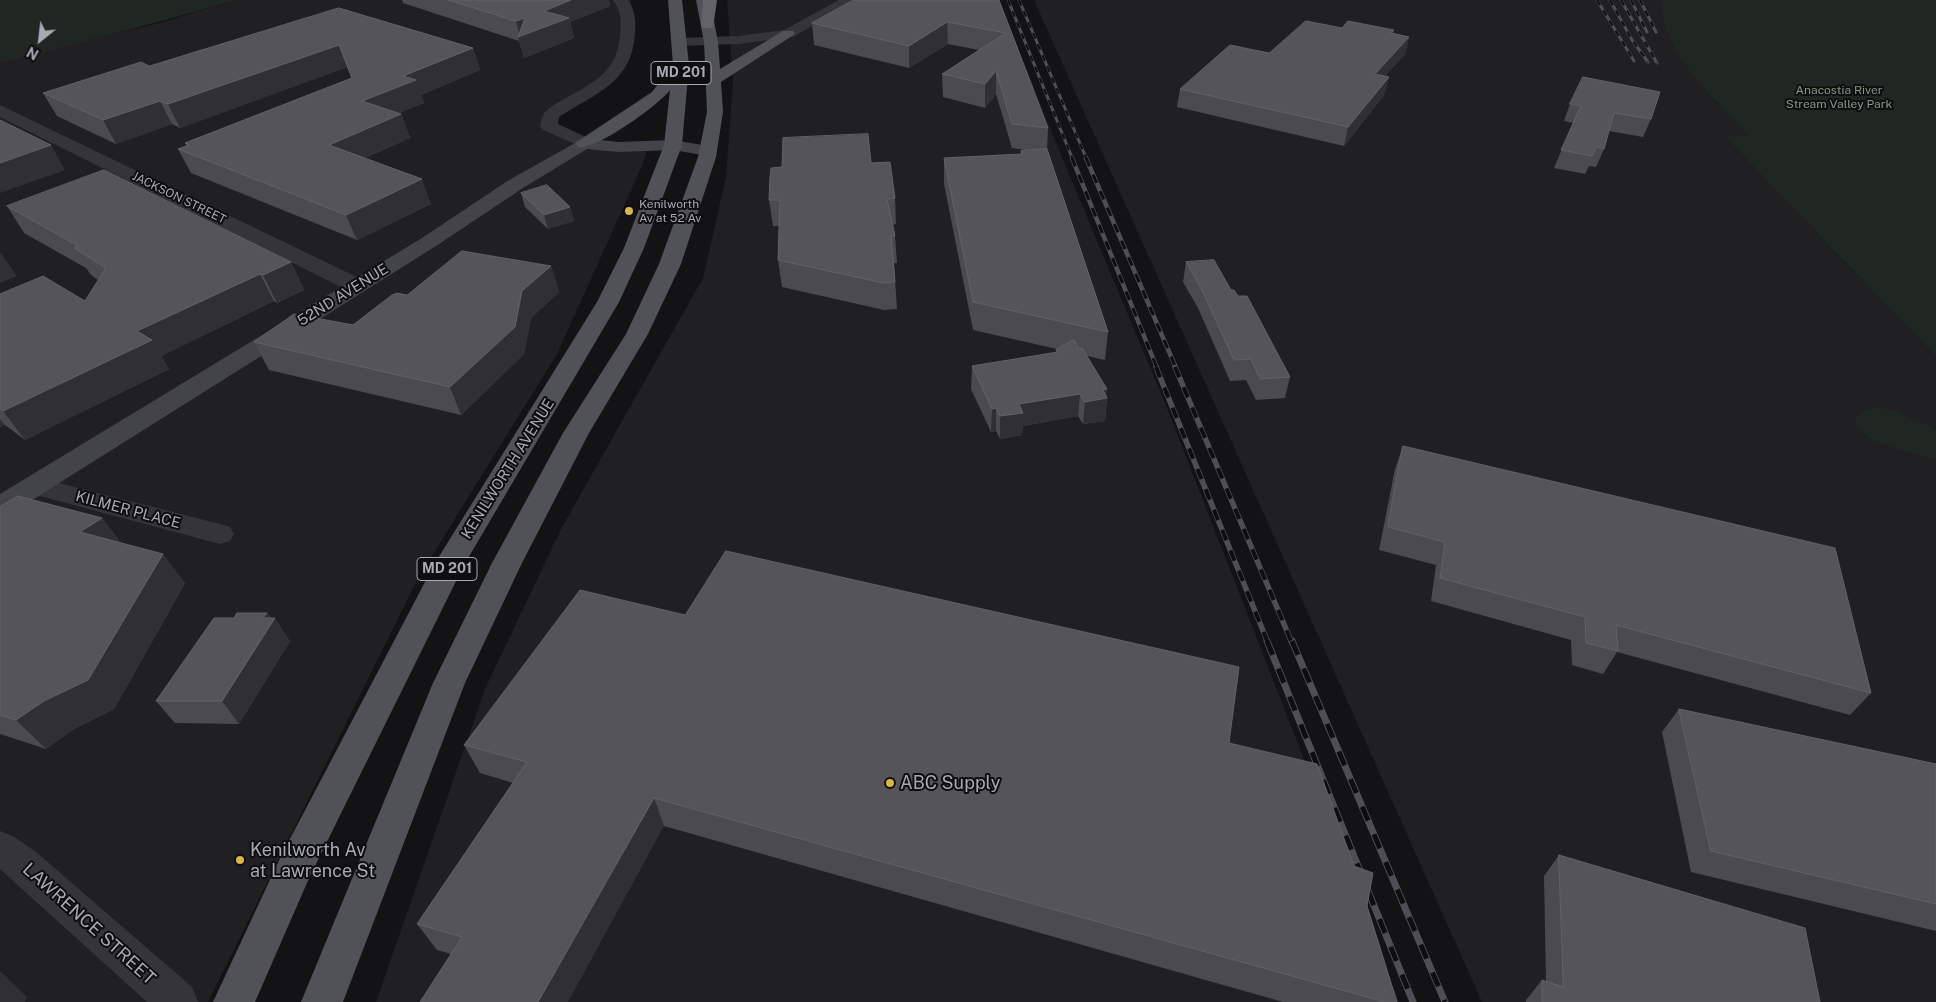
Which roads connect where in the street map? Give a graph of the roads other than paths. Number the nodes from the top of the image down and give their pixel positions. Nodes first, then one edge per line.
1 (620, 0) edge
2 (676, 0) edge
3 (703, 0) edge
4 (710, 0) edge
5 (849, 0) edge
6 (708, 25) junction
7 (788, 34) junction
8 (679, 42) junction
9 (711, 42) junction
10 (681, 64) junction
11 (714, 80) junction
12 (0, 110) edge
13 (584, 143) junction
14 (673, 145) junction
15 (708, 151) junction
16 (357, 286) junction
17 (35, 486) junction
18 (0, 507) edge
19 (220, 534) dead end
20 (0, 848) edge
21 (177, 1002) edge
22 (234, 1002) edge
23 (322, 1002) edge

1 - 13 street
2 - 8 main road, KENILWORTH AVENUE / MD 201
3 - 6 main road, MD 201
4 - 6 highway
5 - 7 street
6 - 9 main road, MD 201
7 - 9 street
7 - 11 main road
8 - 9 street
8 - 10 main road, KENILWORTH AVENUE / MD 201
9 - 11 main road, MD 201
10 - 13 main road
10 - 14 main road, KENILWORTH AVENUE / MD 201
11 - 15 main road, MD 201
12 - 16 street, JACKSON STREET
13 - 14 street
13 - 16 street, 52ND AVENUE
14 - 15 street
14 - 22 main road, KENILWORTH AVENUE / MD 201
15 - 23 main road, MD 201
16 - 17 street, 52ND AVENUE
17 - 18 street, 52ND AVENUE
17 - 19 street, KILMER PLACE
20 - 21 street, LAWRENCE STREET

